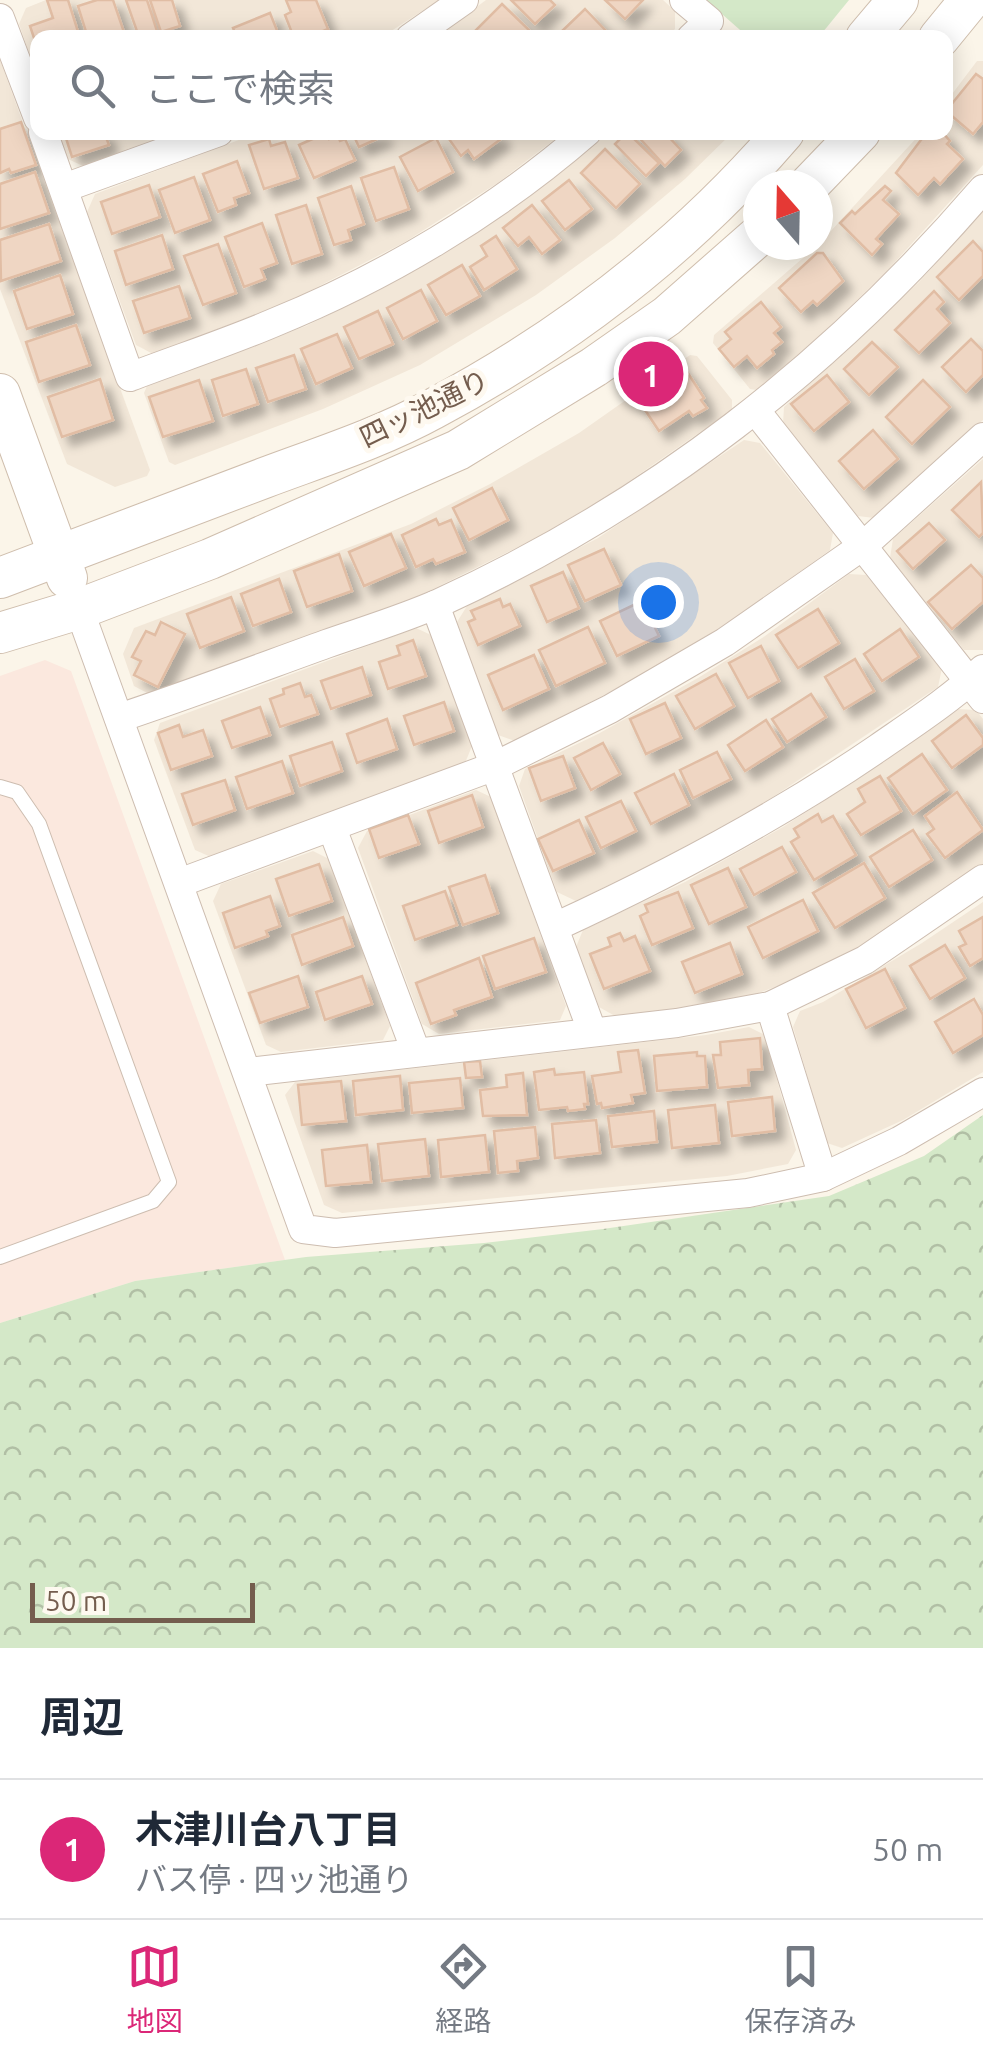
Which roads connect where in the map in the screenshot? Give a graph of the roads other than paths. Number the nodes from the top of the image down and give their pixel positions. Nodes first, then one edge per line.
1 (9, 0) edge
2 (464, 0) edge
3 (684, 0) edge
4 (898, 0) edge
5 (970, 0) edge
6 (0, 4) edge
7 (0, 18) edge
8 (421, 30) edge
9 (699, 30) edge
10 (873, 30) edge
11 (946, 30) edge
12 (30, 97) edge
13 (46, 140) edge
14 (197, 140) edge
15 (577, 140) edge
16 (777, 140) edge
17 (852, 140) edge
18 (823, 170) edge
19 (64, 188) junction
20 (983, 189) edge
21 (743, 249) edge
22 (0, 394) edge
23 (756, 412) junction
24 (983, 437) edge
25 (864, 545) junction
26 (59, 556) junction
27 (0, 578) edge
28 (436, 604) junction
29 (79, 609) junction
30 (0, 634) edge
31 (979, 684) edge
32 (119, 718) junction
33 (495, 766) junction
34 (0, 787) edge
35 (332, 828) junction
36 (983, 880) edge
37 (179, 883) junction
38 (555, 927) junction
39 (770, 1006) junction
40 (592, 1030) junction
41 (416, 1052) junction
42 (248, 1072) junction
43 (983, 1092) edge
44 (823, 1177) junction
45 (0, 1256) edge

1 - 6 street
2 - 8 street
3 - 9 street
4 - 10 main road
5 - 11 main road
7 - 12 street
13 - 19 street
14 - 19 street
15 - 19 street
16 - 26 main road, 四ッ池通り
17 - 18 main road
20 - 23 street
21 - 29 main road, 四ッ池通り
22 - 26 main road
23 - 25 street
23 - 28 street
24 - 25 street
25 - 31 street
25 - 33 street
26 - 27 main road, 四ッ池通り
26 - 29 main road
28 - 32 street
28 - 33 street
29 - 30 main road, 四ッ池通り
29 - 32 street
31 - 38 street
32 - 37 street
33 - 35 street
33 - 38 street
34 - 45 lane
35 - 37 street
35 - 41 street
36 - 39 street
37 - 42 street
38 - 40 street
39 - 40 street
39 - 44 street
40 - 41 street
41 - 42 street
42 - 44 street
43 - 44 street

